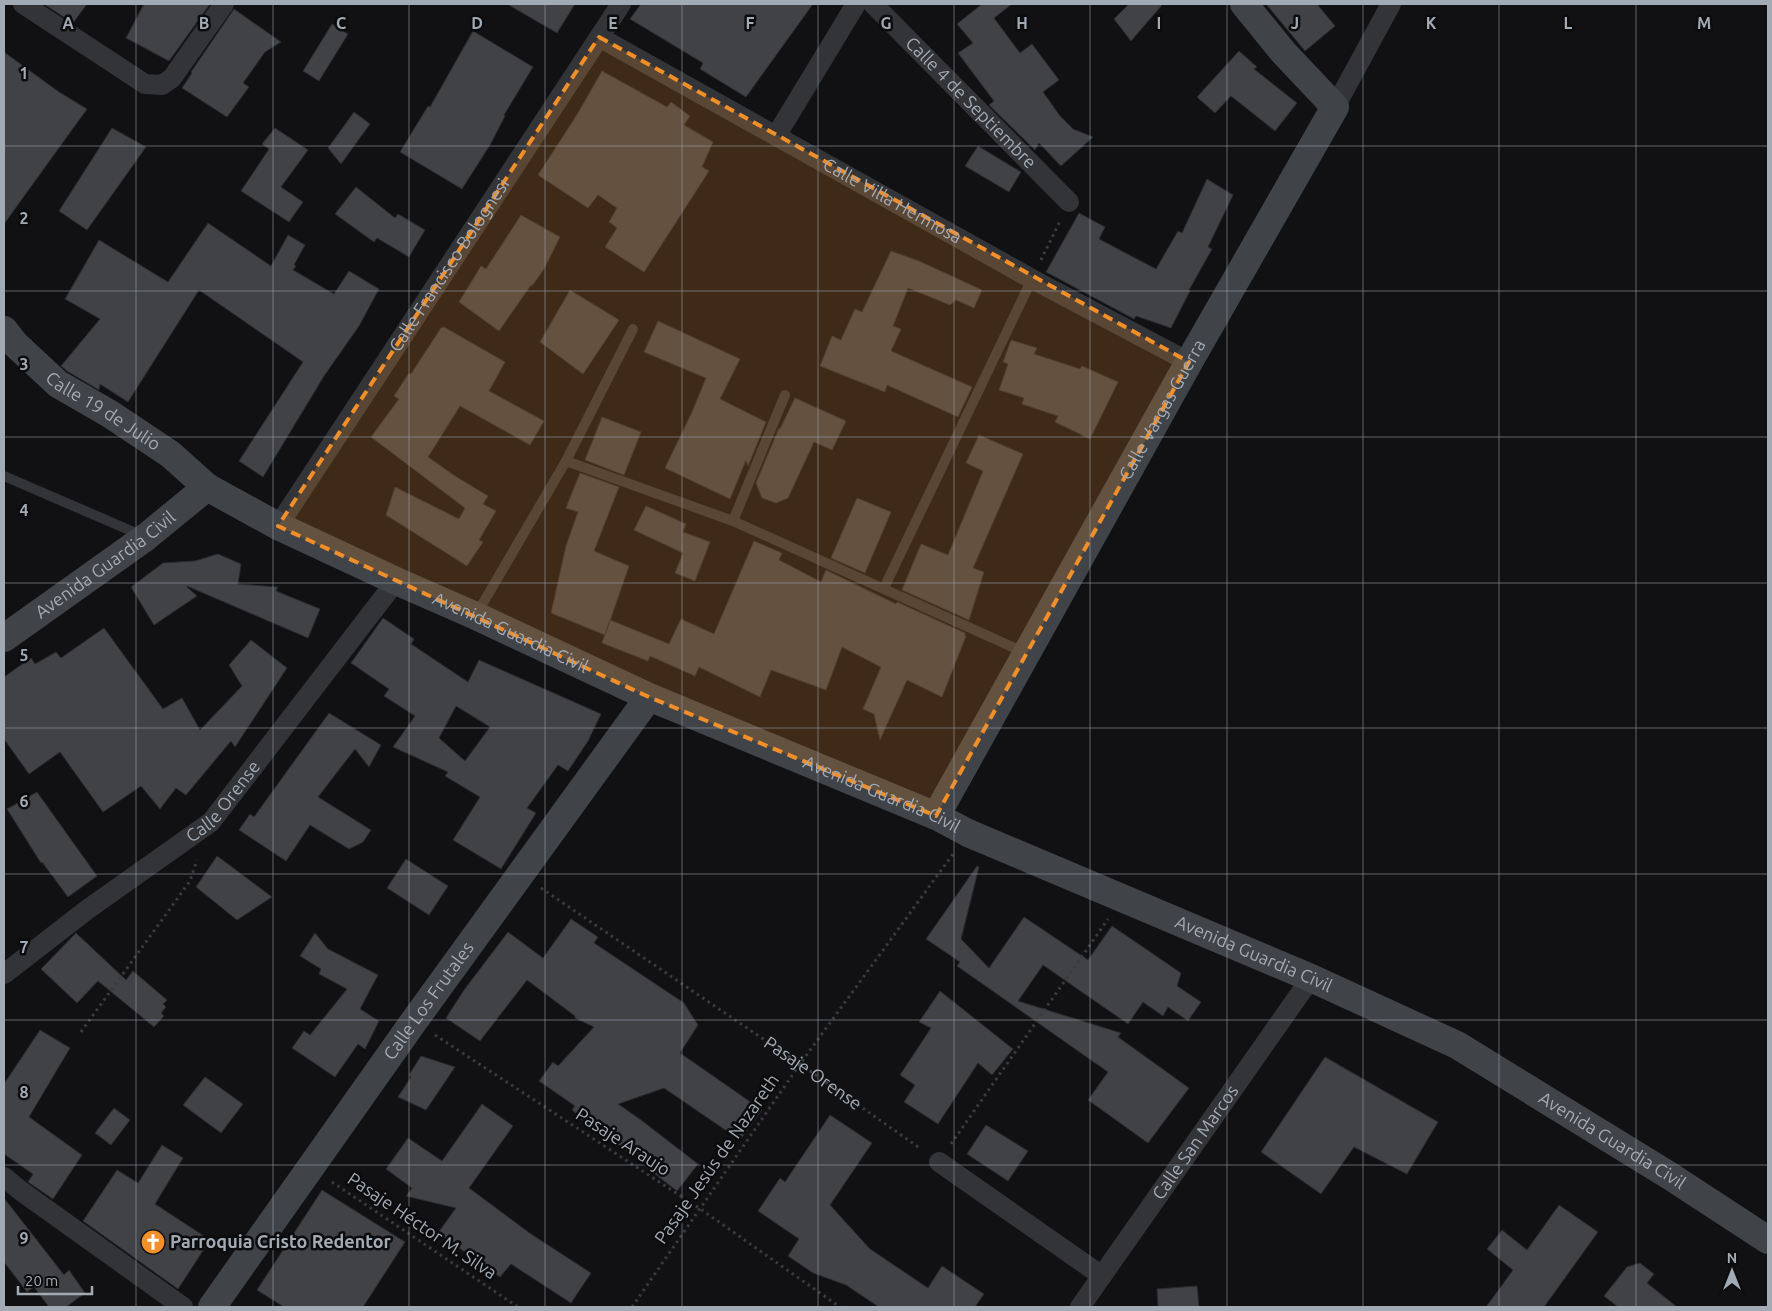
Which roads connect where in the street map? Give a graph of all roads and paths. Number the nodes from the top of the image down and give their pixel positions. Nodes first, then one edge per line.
1 (23, 4) edge
2 (224, 4) edge
3 (621, 4) edge
4 (856, 4) edge
5 (873, 4) edge
6 (1244, 4) edge
7 (1391, 4) edge
8 (599, 37) junction
9 (1335, 107) junction
10 (776, 136) junction
11 (1069, 202) joint
12 (1032, 279) junction
13 (633, 329) dead end
14 (4, 330) edge
15 (1189, 362) junction
16 (785, 396) dead end
17 (566, 460) junction
18 (4, 476) edge
19 (207, 487) junction
20 (733, 521) junction
21 (278, 526) junction
22 (146, 537) junction
23 (396, 581) junction
24 (884, 588) junction
25 (476, 616) junction
26 (4, 638) edge
27 (1027, 653) junction
28 (649, 697) junction
29 (936, 816) junction
30 (211, 822) junction
31 (968, 833) junction
32 (520, 873) junction
33 (1123, 898) junction
34 (4, 974) edge
35 (1312, 978) junction
36 (414, 1021) junction
37 (81, 1032) dead end
38 (800, 1064) junction
39 (939, 1162) junction
40 (310, 1168) junction
41 (4, 1177) edge
42 (699, 1208) junction
43 (1768, 1240) edge
44 (1102, 1276) junction
45 (183, 1307) edge
46 (212, 1307) edge
47 (518, 1307) edge
48 (632, 1307) edge
49 (840, 1307) edge
50 (1080, 1307) edge

1 - 2 street
3 - 8 street, Calle Francisco Bolognesi
4 - 10 street
5 - 11 street, Calle 4 de Septiembre
6 - 9 street
7 - 9 street, Calle Vargas Guerra
8 - 10 street, Calle Villa Hermosa
8 - 21 street, Calle Francisco Bolognesi
9 - 15 street, Calle Vargas Guerra
10 - 12 street, Calle Villa Hermosa
11 - 12 path
12 - 15 street, Calle Villa Hermosa
12 - 24 lane
13 - 17 lane
14 - 19 street, Calle 19 de Julio
15 - 27 street, Calle Vargas Guerra
16 - 20 lane
17 - 20 lane
17 - 25 lane
18 - 22 lane
19 - 21 street, Avenida Guardia Civil
19 - 22 street, Avenida Guardia Civil
20 - 24 lane
21 - 23 street, Avenida Guardia Civil
22 - 26 street, Avenida Guardia Civil
23 - 25 street, Avenida Guardia Civil
23 - 30 street, Calle Orense
24 - 27 lane
25 - 28 street, Avenida Guardia Civil
27 - 29 street, Calle Vargas Guerra
28 - 29 street, Avenida Guardia Civil
28 - 32 street, Calle Los Frutales
29 - 31 street, Avenida Guardia Civil
30 - 34 street, Calle Orense
30 - 37 path
31 - 33 street, Avenida Guardia Civil
31 - 38 path, Pasaje Jesús de Nazareth
32 - 36 street, Calle Los Frutales
32 - 38 path, Pasaje Orense
33 - 35 street, Avenida Guardia Civil
33 - 39 path
35 - 43 street, Avenida Guardia Civil
35 - 44 street, Calle San Marcos
36 - 40 street, Calle Los Frutales
36 - 42 path, Pasaje Araujo
38 - 39 path, Pasaje Orense
38 - 42 path, Pasaje Jesús de Nazareth
39 - 44 street
40 - 46 street, Calle Los Frutales
40 - 47 path, Pasaje Héctor M. Silva
41 - 45 street
42 - 48 path, Pasaje Jesús de Nazareth
42 - 49 path, Pasaje Araujo
44 - 50 street, Calle San Marcos

